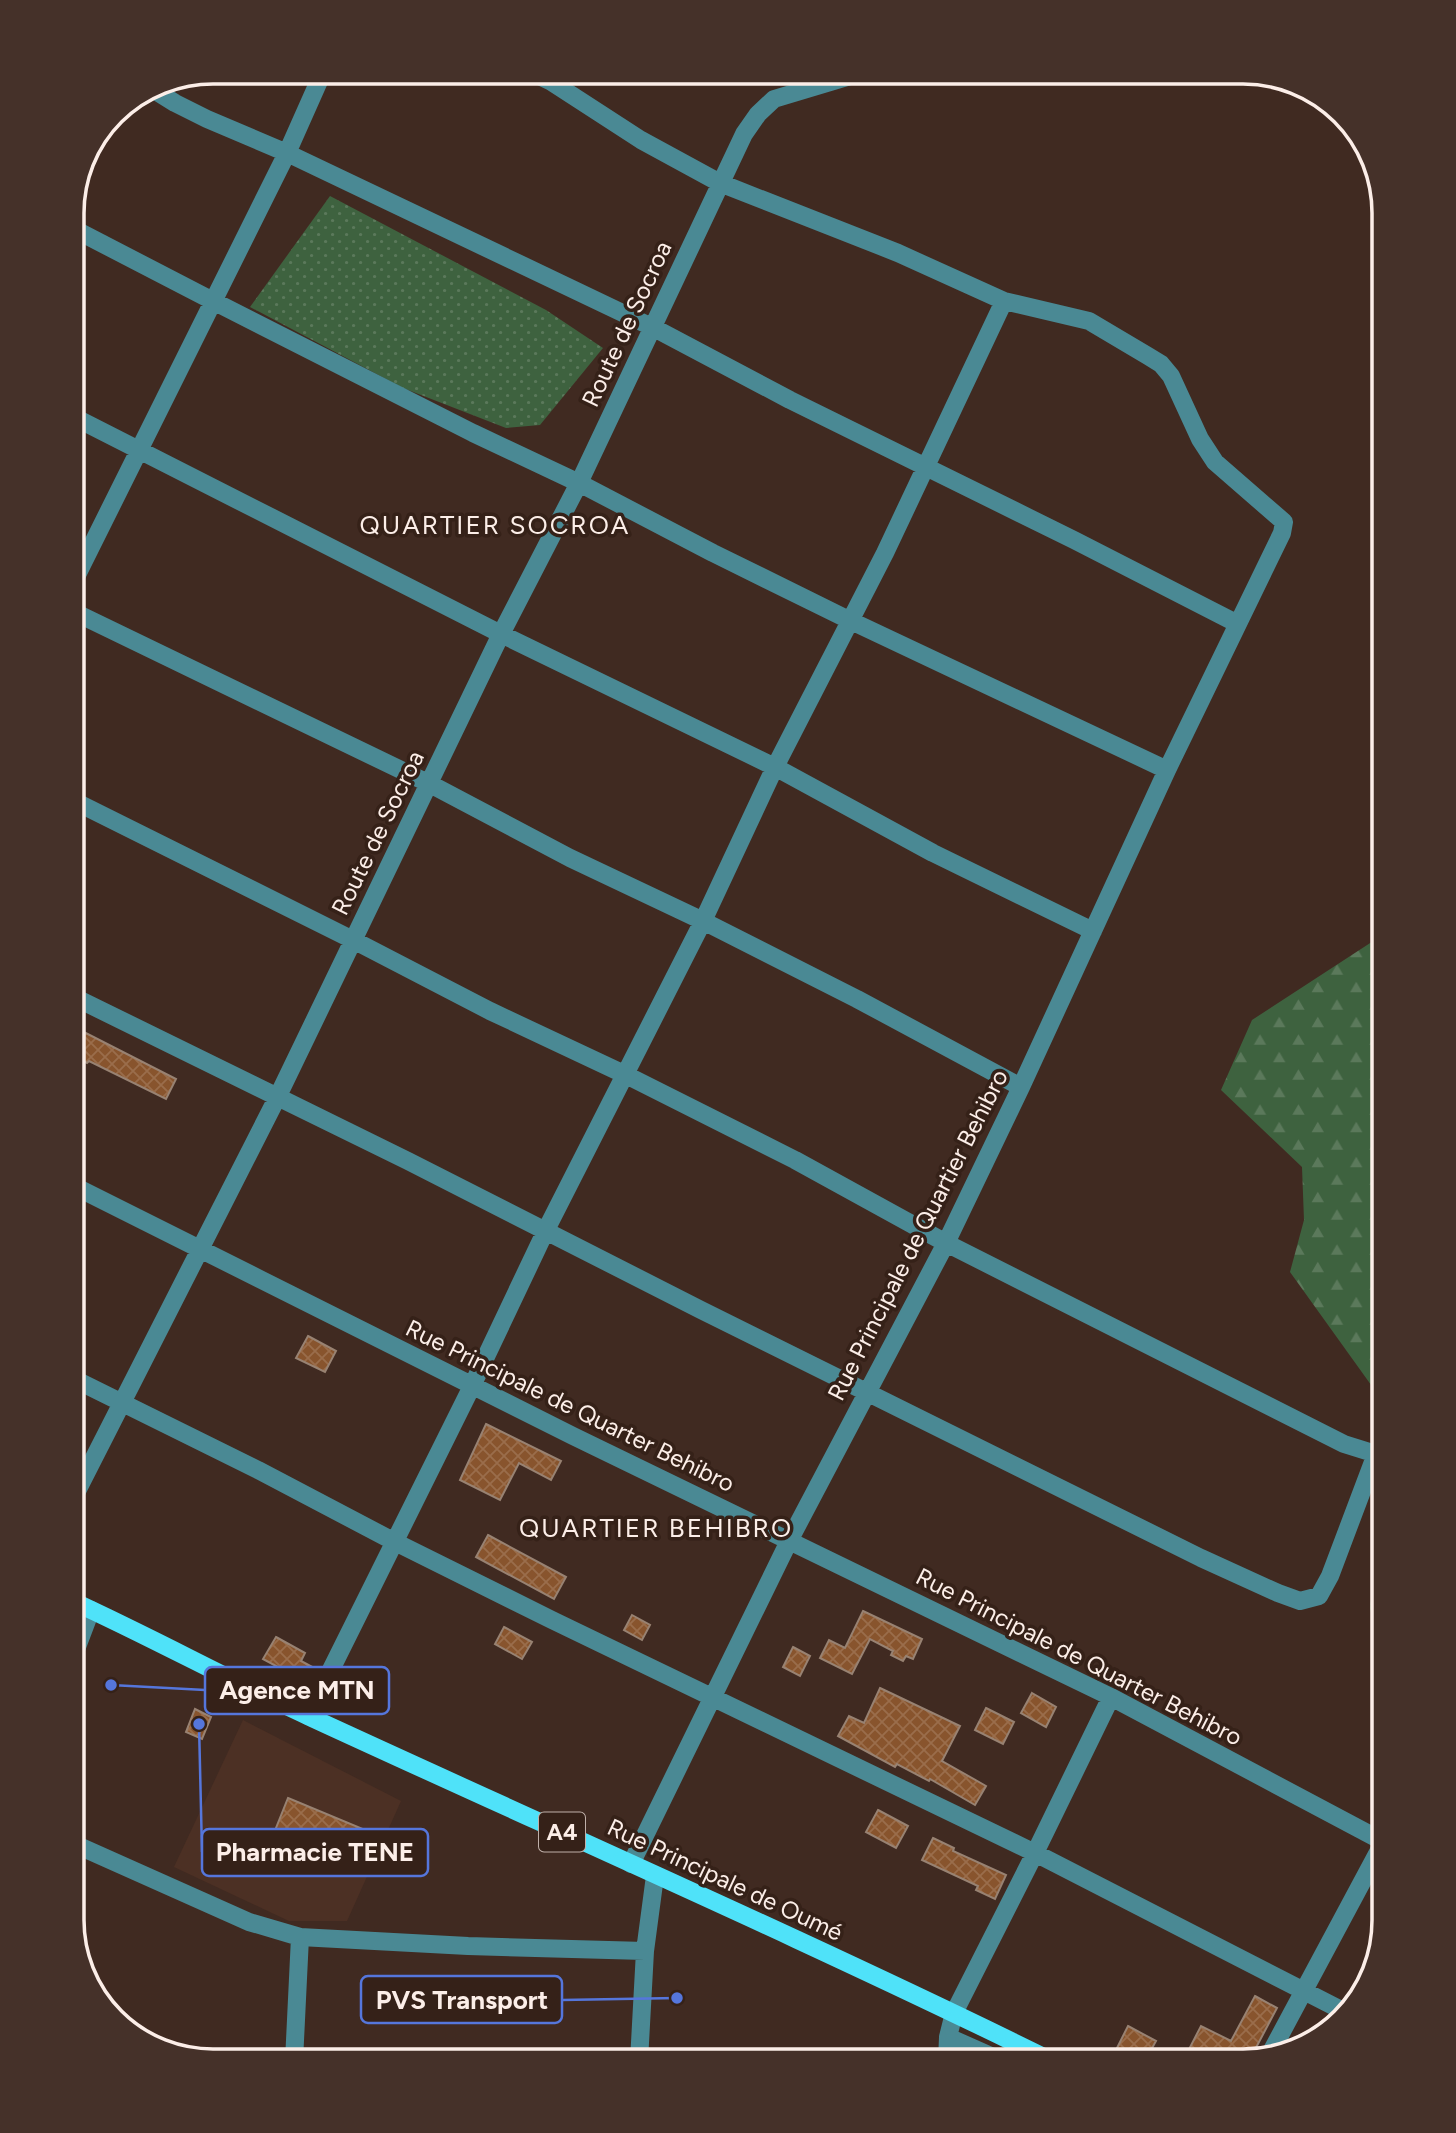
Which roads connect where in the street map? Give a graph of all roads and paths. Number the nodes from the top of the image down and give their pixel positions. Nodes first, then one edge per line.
1 (318, 84) edge
2 (555, 84) edge
3 (824, 84) edge
4 (162, 95) edge
5 (287, 153) junction
6 (720, 183) junction
7 (84, 234) edge
8 (213, 301) junction
9 (1004, 301) junction
10 (654, 328) junction
11 (84, 421) edge
12 (139, 449) junction
13 (927, 468) junction
14 (579, 483) junction
15 (84, 561) edge
16 (84, 617) edge
17 (849, 620) junction
18 (1238, 624) junction
19 (502, 634) junction
20 (775, 767) junction
21 (1167, 770) junction
22 (430, 784) junction
23 (84, 806) edge
24 (703, 921) junction
25 (1093, 931) junction
26 (353, 940) junction
27 (84, 1002) edge
28 (626, 1074) junction
29 (1021, 1087) junction
30 (278, 1096) junction
31 (84, 1191) edge
32 (547, 1230) junction
33 (946, 1242) junction
34 (201, 1248) junction
35 (84, 1384) edge
36 (472, 1387) junction
37 (867, 1392) junction
38 (122, 1401) junction
39 (1372, 1452) edge
40 (1372, 1474) edge
41 (84, 1477) edge
42 (789, 1541) junction
43 (395, 1542) junction
44 (84, 1607) edge
45 (91, 1610) junction
46 (84, 1628) edge
47 (1111, 1697) junction
48 (712, 1698) junction
49 (308, 1716) junction
50 (1372, 1835) edge
51 (84, 1848) edge
52 (1035, 1853) junction
53 (632, 1864) junction
54 (1372, 1864) edge
55 (655, 1876) junction
56 (300, 1937) junction
57 (645, 1951) junction
58 (1304, 1991) junction
59 (1337, 2007) edge
60 (954, 2013) junction
61 (948, 2037) junction
62 (1275, 2045) edge
63 (295, 2049) edge
64 (640, 2049) edge
65 (948, 2049) edge
66 (975, 2049) edge
67 (1028, 2049) edge

1 - 5 street
2 - 6 street
3 - 6 street, Route de Socroa
4 - 5 street
5 - 8 street
5 - 10 street
6 - 9 street
6 - 10 street, Route de Socroa
7 - 8 street
8 - 12 street
8 - 14 street
9 - 13 street
9 - 18 street, Rue Principale de Quartier Behibro
10 - 13 street
10 - 14 street, Route de Socroa
11 - 12 street
12 - 15 street
12 - 19 street
13 - 17 street
13 - 18 street
14 - 17 street
14 - 19 street, Route de Socroa
16 - 22 street
17 - 20 street
17 - 21 street
18 - 21 street, Rue Principale de Quartier Behibro
19 - 20 street
19 - 22 street, Route de Socroa
20 - 24 street
20 - 25 street
21 - 25 street, Rue Principale de Quartier Behibro
22 - 24 street
22 - 26 street, Route de Socroa
23 - 26 street
24 - 28 street
24 - 29 street
25 - 29 street, Rue Principale de Quartier Behibro
26 - 28 street
26 - 30 street, Route de Socroa
27 - 30 street
28 - 32 street
28 - 33 street
29 - 33 street, Rue Principale de Quartier Behibro
30 - 32 street
30 - 34 street, Route de Socroa
31 - 34 street, Rue Principale de Quarter Behibro
32 - 36 street
32 - 37 street
33 - 37 street, Rue Principale de Quartier Behibro
33 - 39 street
34 - 36 street, Rue Principale de Quarter Behibro
34 - 38 street, Route de Socroa
35 - 38 street
36 - 42 street, Rue Principale de Quarter Behibro
36 - 43 street
37 - 40 street
37 - 42 street, Rue Principale de Quartier Behibro
38 - 41 street, Route de Socroa
38 - 43 street
42 - 47 street, Rue Principale de Quarter Behibro
42 - 48 street, Rue Principale de Quartier Behibro
43 - 48 street
43 - 49 street
44 - 45 main road, Rue Principale de Oumé / A4
45 - 46 street
45 - 49 main road, Rue Principale de Oumé / A4
47 - 50 street, Rue Principale de Quarter Behibro
47 - 52 street
48 - 52 street
48 - 53 street, Rue Principale de Quartier Behibro
49 - 53 main road, Rue Principale de Oumé / A4
51 - 56 street
52 - 58 street
52 - 60 street
53 - 55 main road, Rue Principale de Oumé / A4
54 - 58 street
55 - 57 street
55 - 60 main road, Rue Principale de Oumé / A4
56 - 57 street
56 - 63 street
57 - 64 street
58 - 59 street
58 - 62 street
60 - 61 street
60 - 67 main road, Rue Principale de Oumé / A4
61 - 65 street
61 - 66 street

